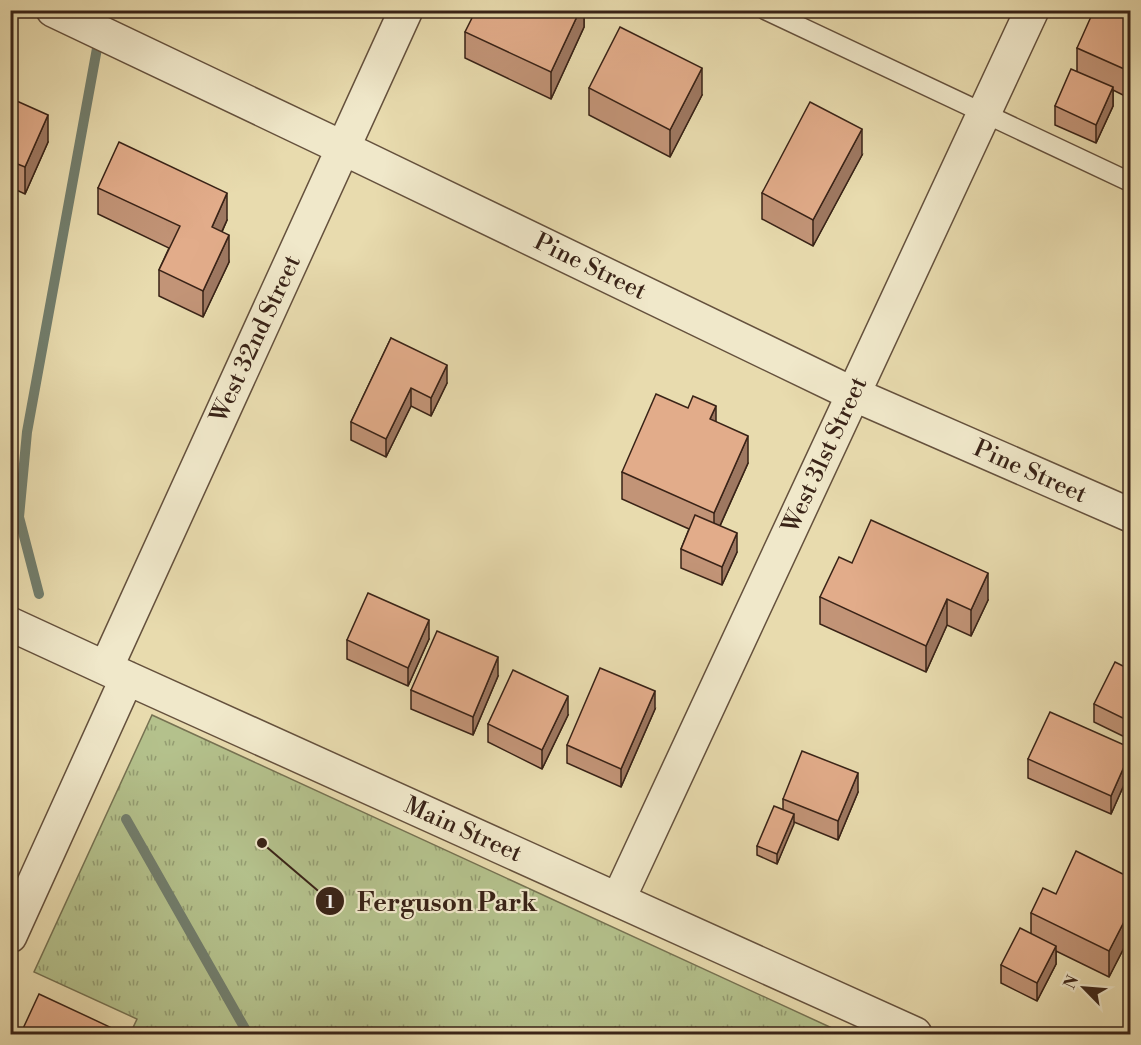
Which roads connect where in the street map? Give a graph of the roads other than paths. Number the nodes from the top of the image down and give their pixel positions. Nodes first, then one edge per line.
1 (406, 10) edge
2 (765, 10) edge
3 (1032, 10) edge
4 (65, 16) edge
5 (984, 112) junction
6 (343, 148) junction
7 (1131, 182) edge
8 (853, 394) junction
9 (1131, 515) edge
10 (10, 624) edge
11 (116, 673) junction
12 (618, 900) junction
13 (10, 936) edge
14 (915, 1035) edge

1 - 6 street, West 32nd Street
2 - 5 lane
3 - 5 street, West 31st Street
4 - 6 street, Pine Street
5 - 7 lane
5 - 8 street, West 31st Street
6 - 8 street, Pine Street
6 - 11 street, West 32nd Street
8 - 9 street, Pine Street
8 - 12 street, West 31st Street
10 - 11 street, Main Street
11 - 12 street, Main Street
11 - 13 street, West 32nd Street
12 - 14 street, Main Street

